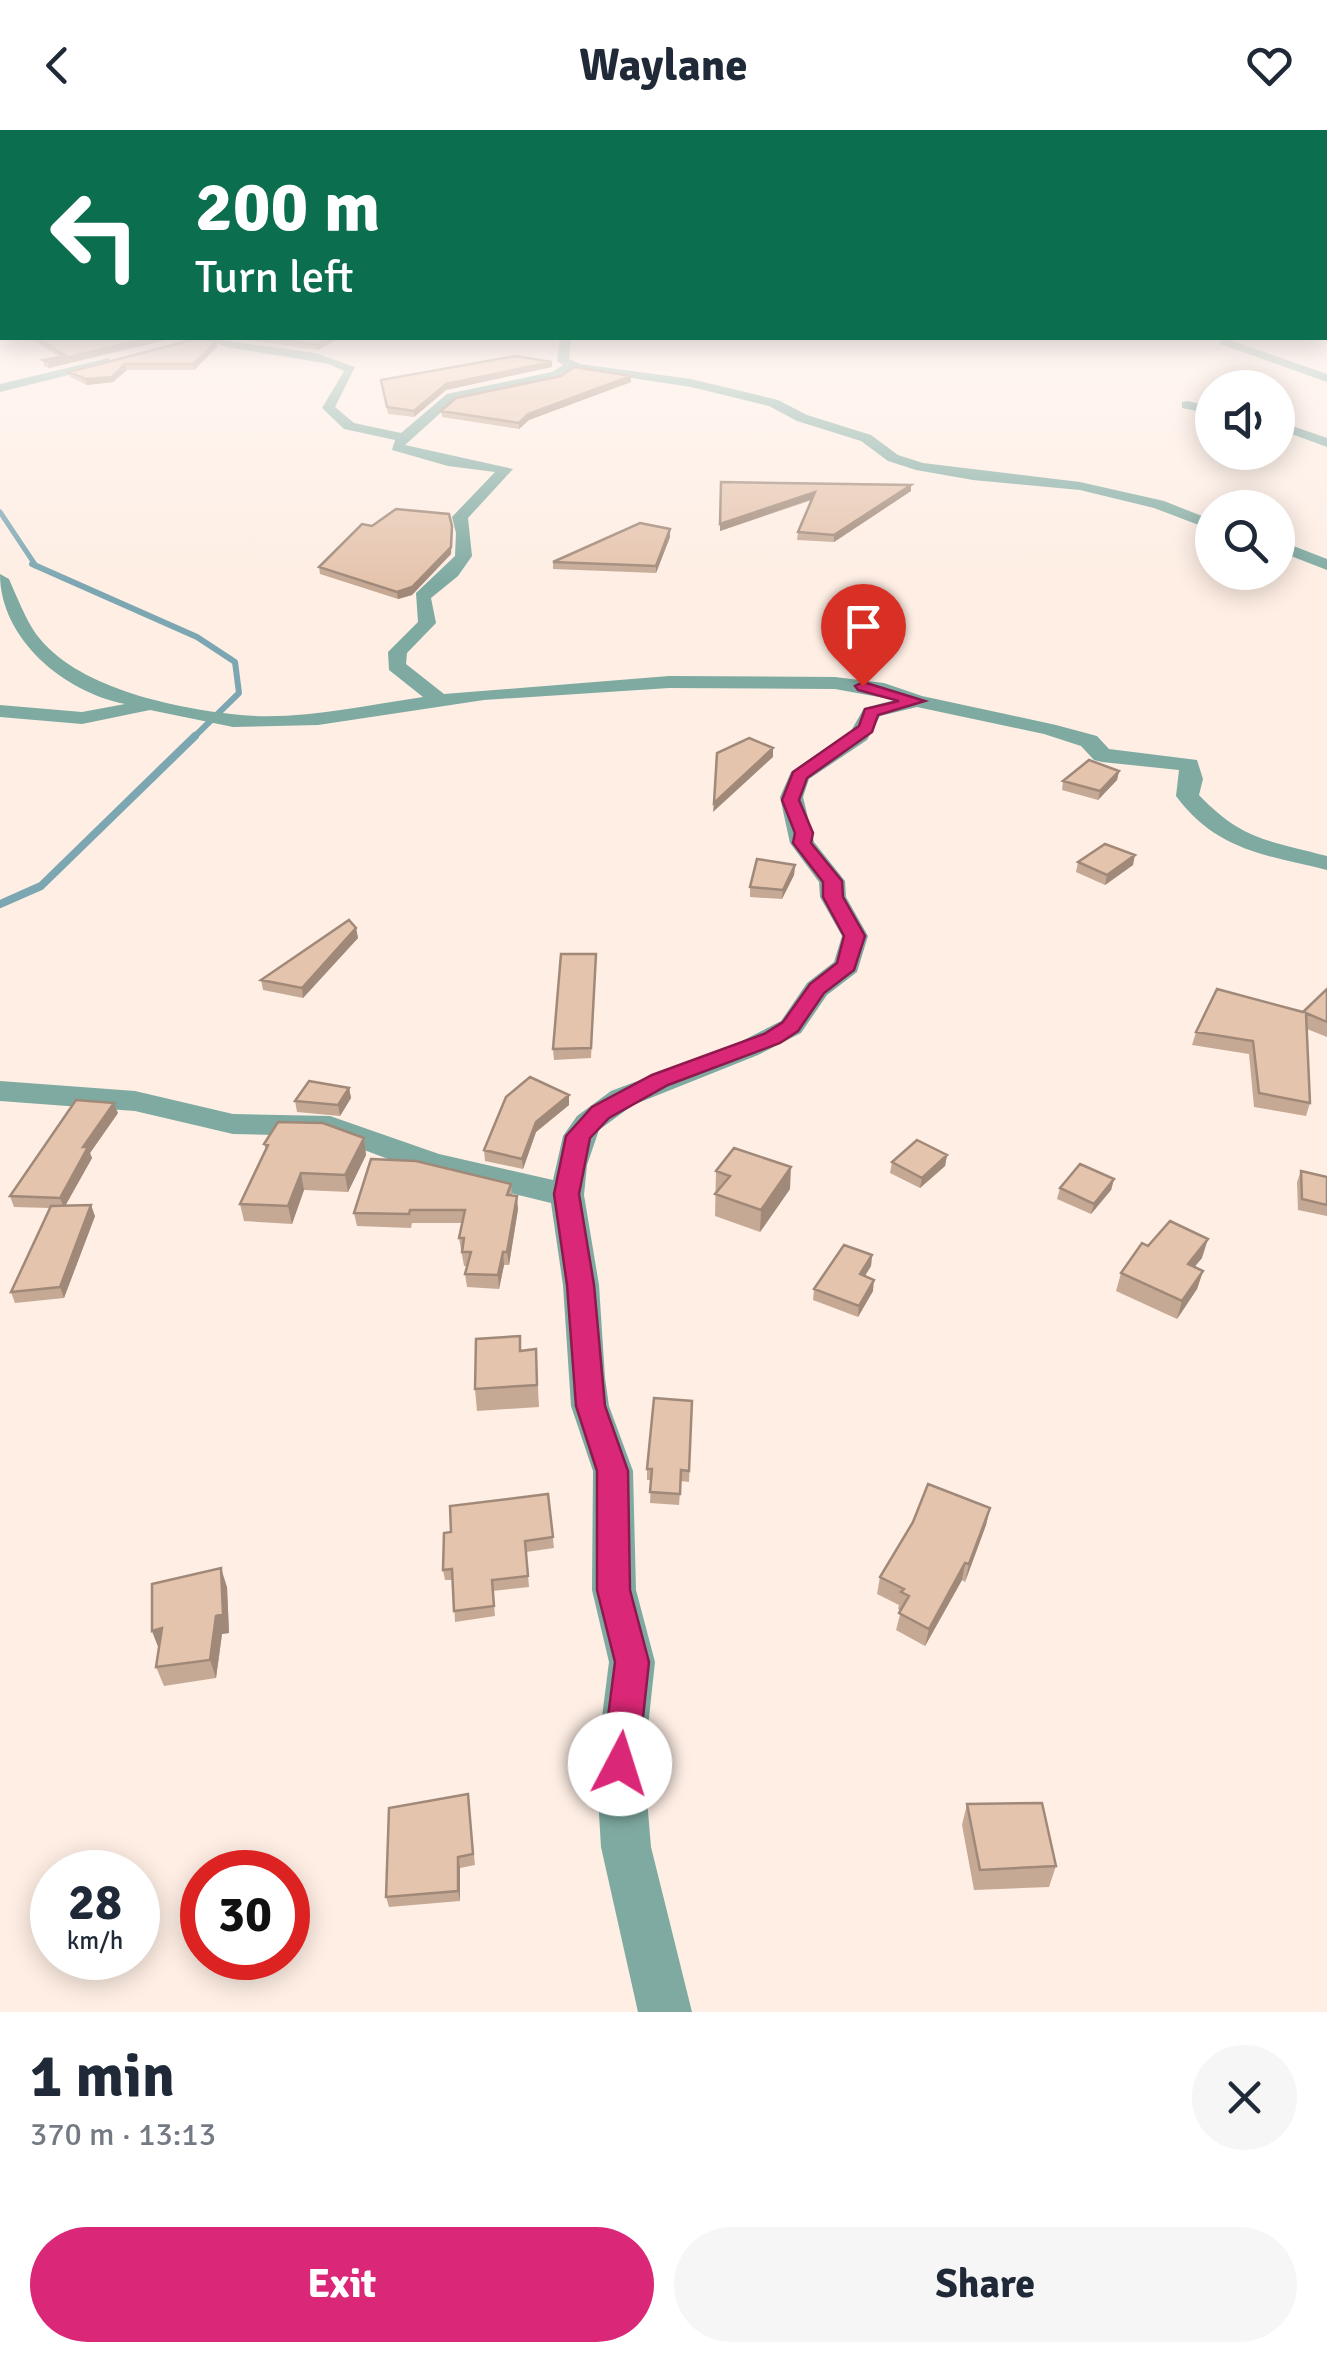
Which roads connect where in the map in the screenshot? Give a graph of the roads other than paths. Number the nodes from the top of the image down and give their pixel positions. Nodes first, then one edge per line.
1 (328, 408) edge
2 (444, 408) edge
3 (784, 408) edge
4 (1295, 431) edge
5 (402, 438) junction
6 (1327, 443) edge
7 (1195, 519) edge
8 (1295, 551) edge
9 (1323, 562) edge
10 (0, 579) edge
11 (440, 700) junction
12 (917, 701) junction
13 (157, 706) junction
14 (0, 711) edge
15 (1327, 863) edge
16 (0, 1091) edge
17 (566, 1194) junction
18 (665, 2012) edge

1 - 5 street
2 - 5 street
3 - 7 street
4 - 6 street
5 - 11 street
8 - 9 street
10 - 13 street
11 - 12 street
11 - 13 street
12 - 15 street
12 - 17 street
13 - 14 street
16 - 17 street
17 - 18 street

